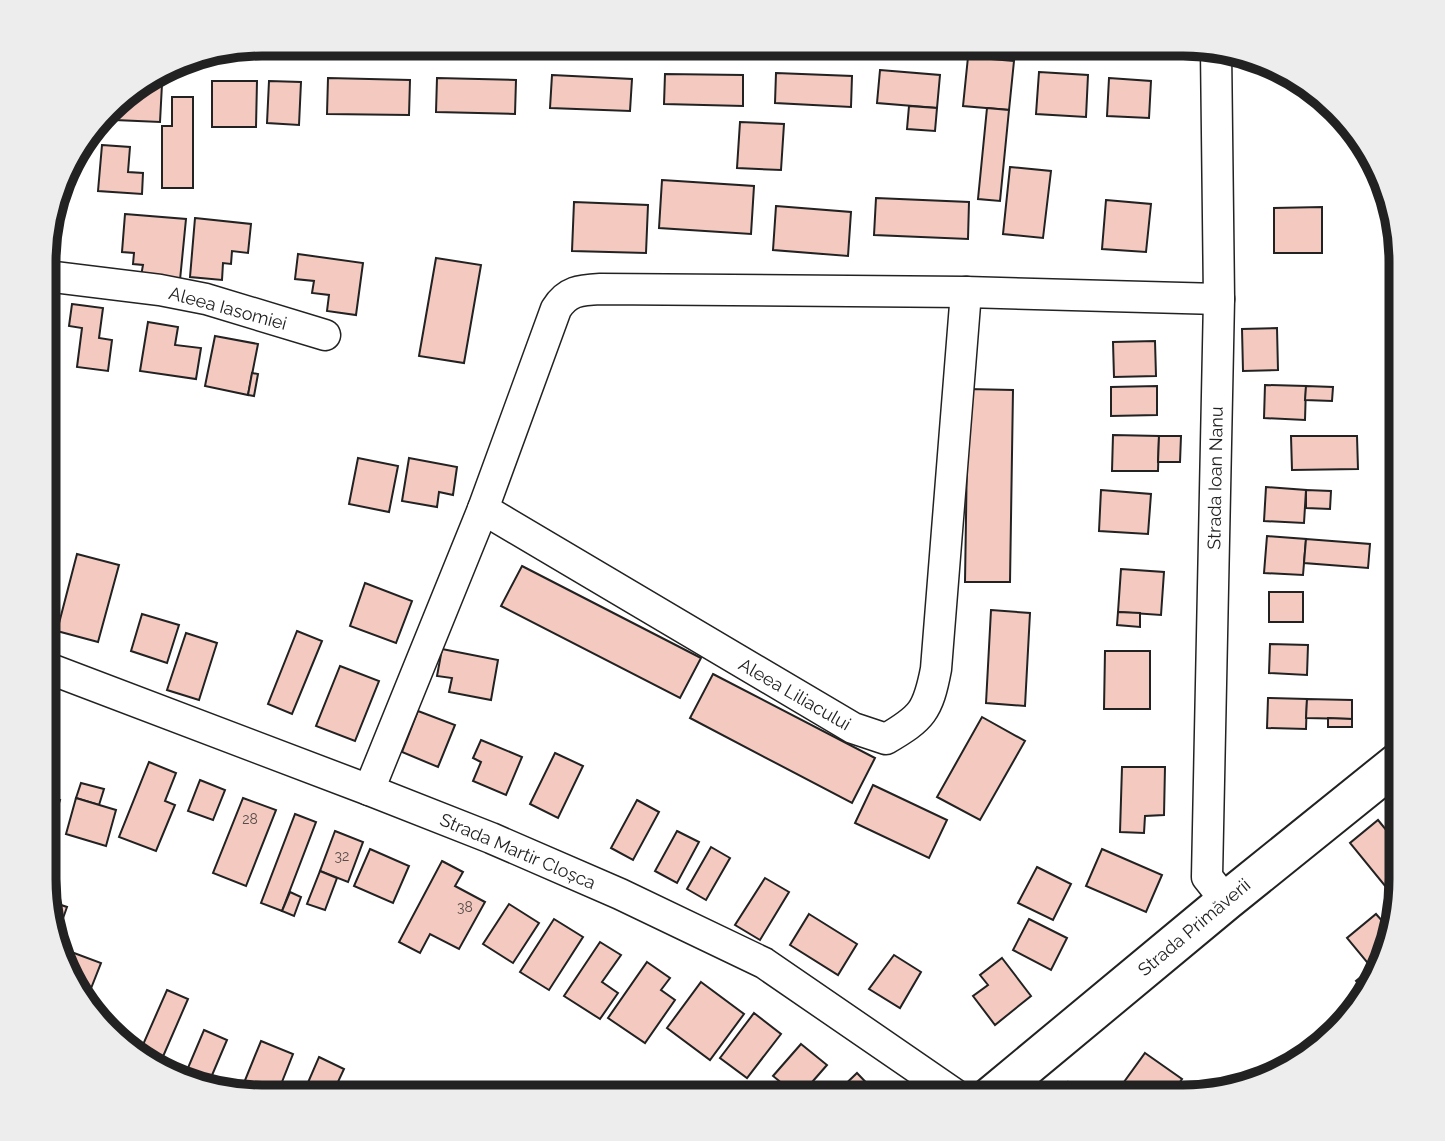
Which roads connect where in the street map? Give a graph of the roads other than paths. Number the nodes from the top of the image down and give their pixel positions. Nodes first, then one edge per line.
1 (1216, 59) edge
2 (56, 277) edge
3 (966, 292) junction
4 (1219, 299) junction
5 (325, 335) dead end
6 (483, 509) junction
7 (56, 671) edge
8 (1389, 770) edge
9 (369, 790) junction
10 (1226, 901) junction
11 (942, 1085) edge
12 (1004, 1085) edge

1 - 4 street, Strada Ioan Nanu
2 - 5 street, Aleea Iasomiei
3 - 4 street
3 - 6 street
3 - 6 street, Aleea Liliacului
4 - 10 street, Strada Ioan Nanu
6 - 9 street
7 - 9 street, Strada Martir Cloșca
8 - 10 main road, Strada Primăverii
9 - 11 street, Strada Martir Cloșca
10 - 12 main road, Strada Primăverii

